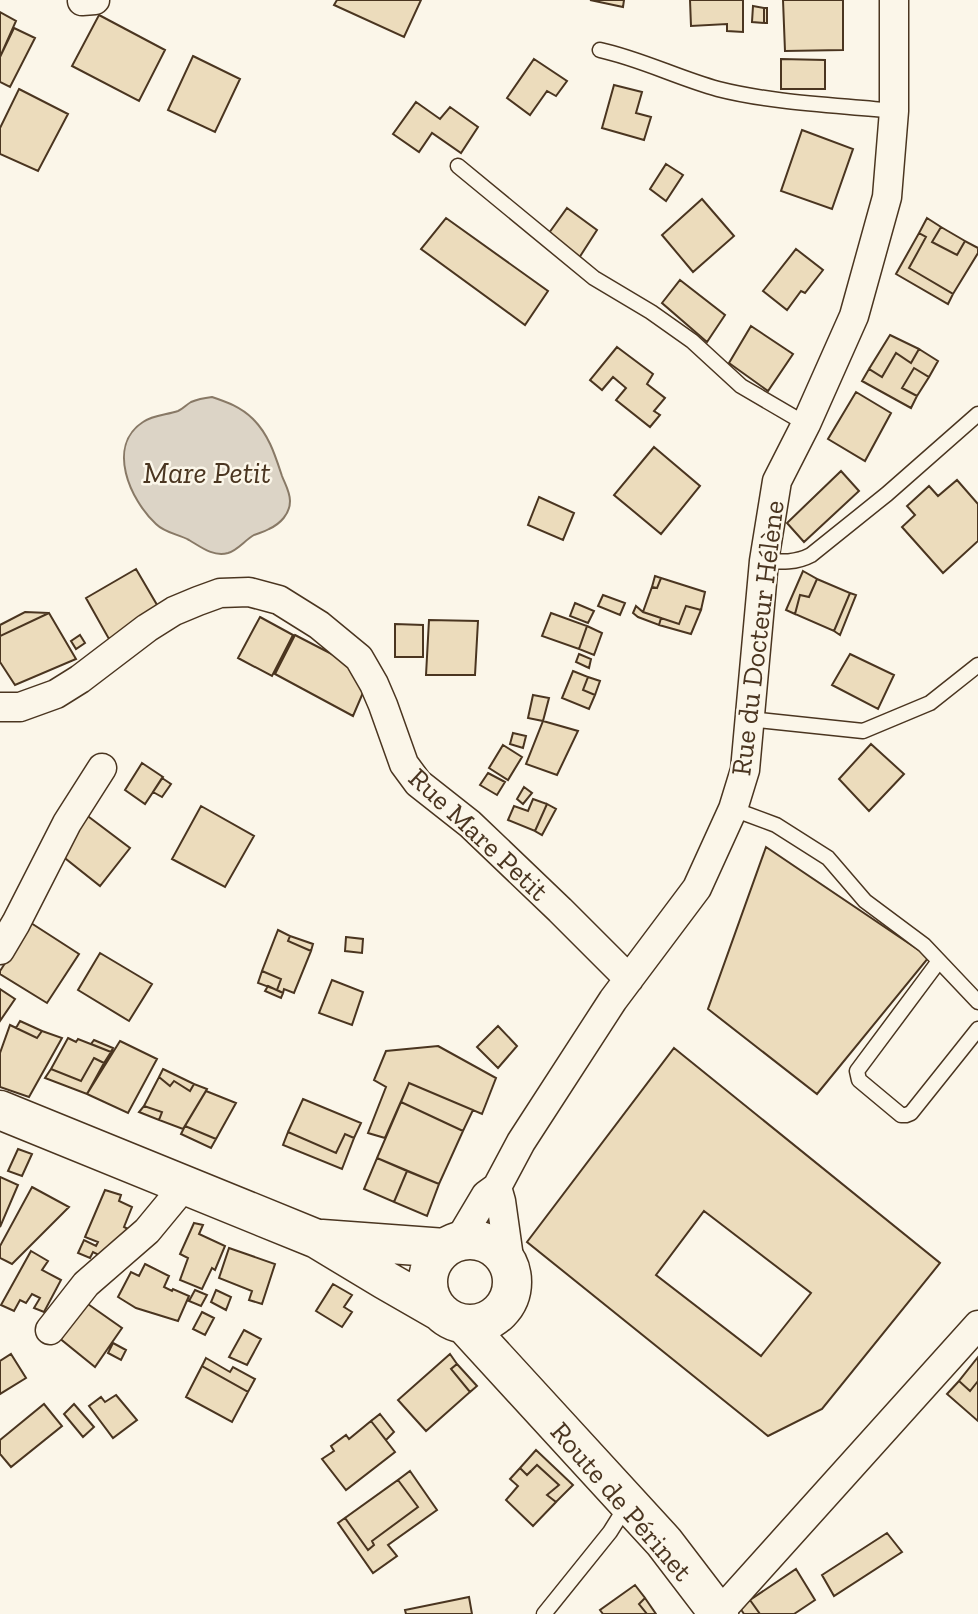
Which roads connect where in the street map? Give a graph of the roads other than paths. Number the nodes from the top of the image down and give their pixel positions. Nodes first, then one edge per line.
1 (894, 0) edge
2 (600, 50) dead end
3 (894, 111) junction
4 (458, 166) dead end
5 (978, 414) edge
6 (806, 424) junction
7 (764, 561) junction
8 (978, 665) edge
9 (0, 707) edge
10 (749, 719) junction
11 (102, 768) dead end
12 (733, 809) junction
13 (0, 950) edge
14 (939, 961) junction
15 (629, 979) junction
16 (978, 1002) edge
17 (978, 1029) edge
18 (0, 1110) edge
19 (185, 1185) junction
20 (497, 1187) junction
21 (317, 1239) junction
22 (452, 1245) junction
23 (510, 1285) junction
24 (452, 1317) junction
25 (978, 1325) edge
26 (50, 1330) dead end
27 (523, 1390) junction
28 (624, 1497) junction
29 (544, 1614) edge
30 (719, 1614) edge

1 - 3 street, Rue du Docteur Hélène
2 - 3 lane
3 - 6 street, Rue du Docteur Hélène
4 - 6 lane
5 - 7 lane
6 - 7 street, Rue du Docteur Hélène
7 - 10 street, Rue du Docteur Hélène
8 - 10 lane
9 - 15 street, Rue Mare Petit
10 - 12 street, Rue du Docteur Hélène
11 - 13 street
12 - 14 lane
12 - 15 street, Rue du Docteur Hélène
14 - 16 lane
14 - 17 lane
15 - 20 street, Rue du Docteur Hélène
18 - 19 main road
19 - 21 main road
19 - 26 street
20 - 22 street, Rue du Docteur Hélène
20 - 23 street
21 - 22 main road
21 - 24 main road
22 - 23 main road
22 - 24 main road
23 - 24 main road
23 - 27 main road
24 - 27 main road, Route de Périnet
25 - 30 street
27 - 28 main road, Route de Périnet
28 - 29 lane
28 - 30 main road, Route de Périnet

